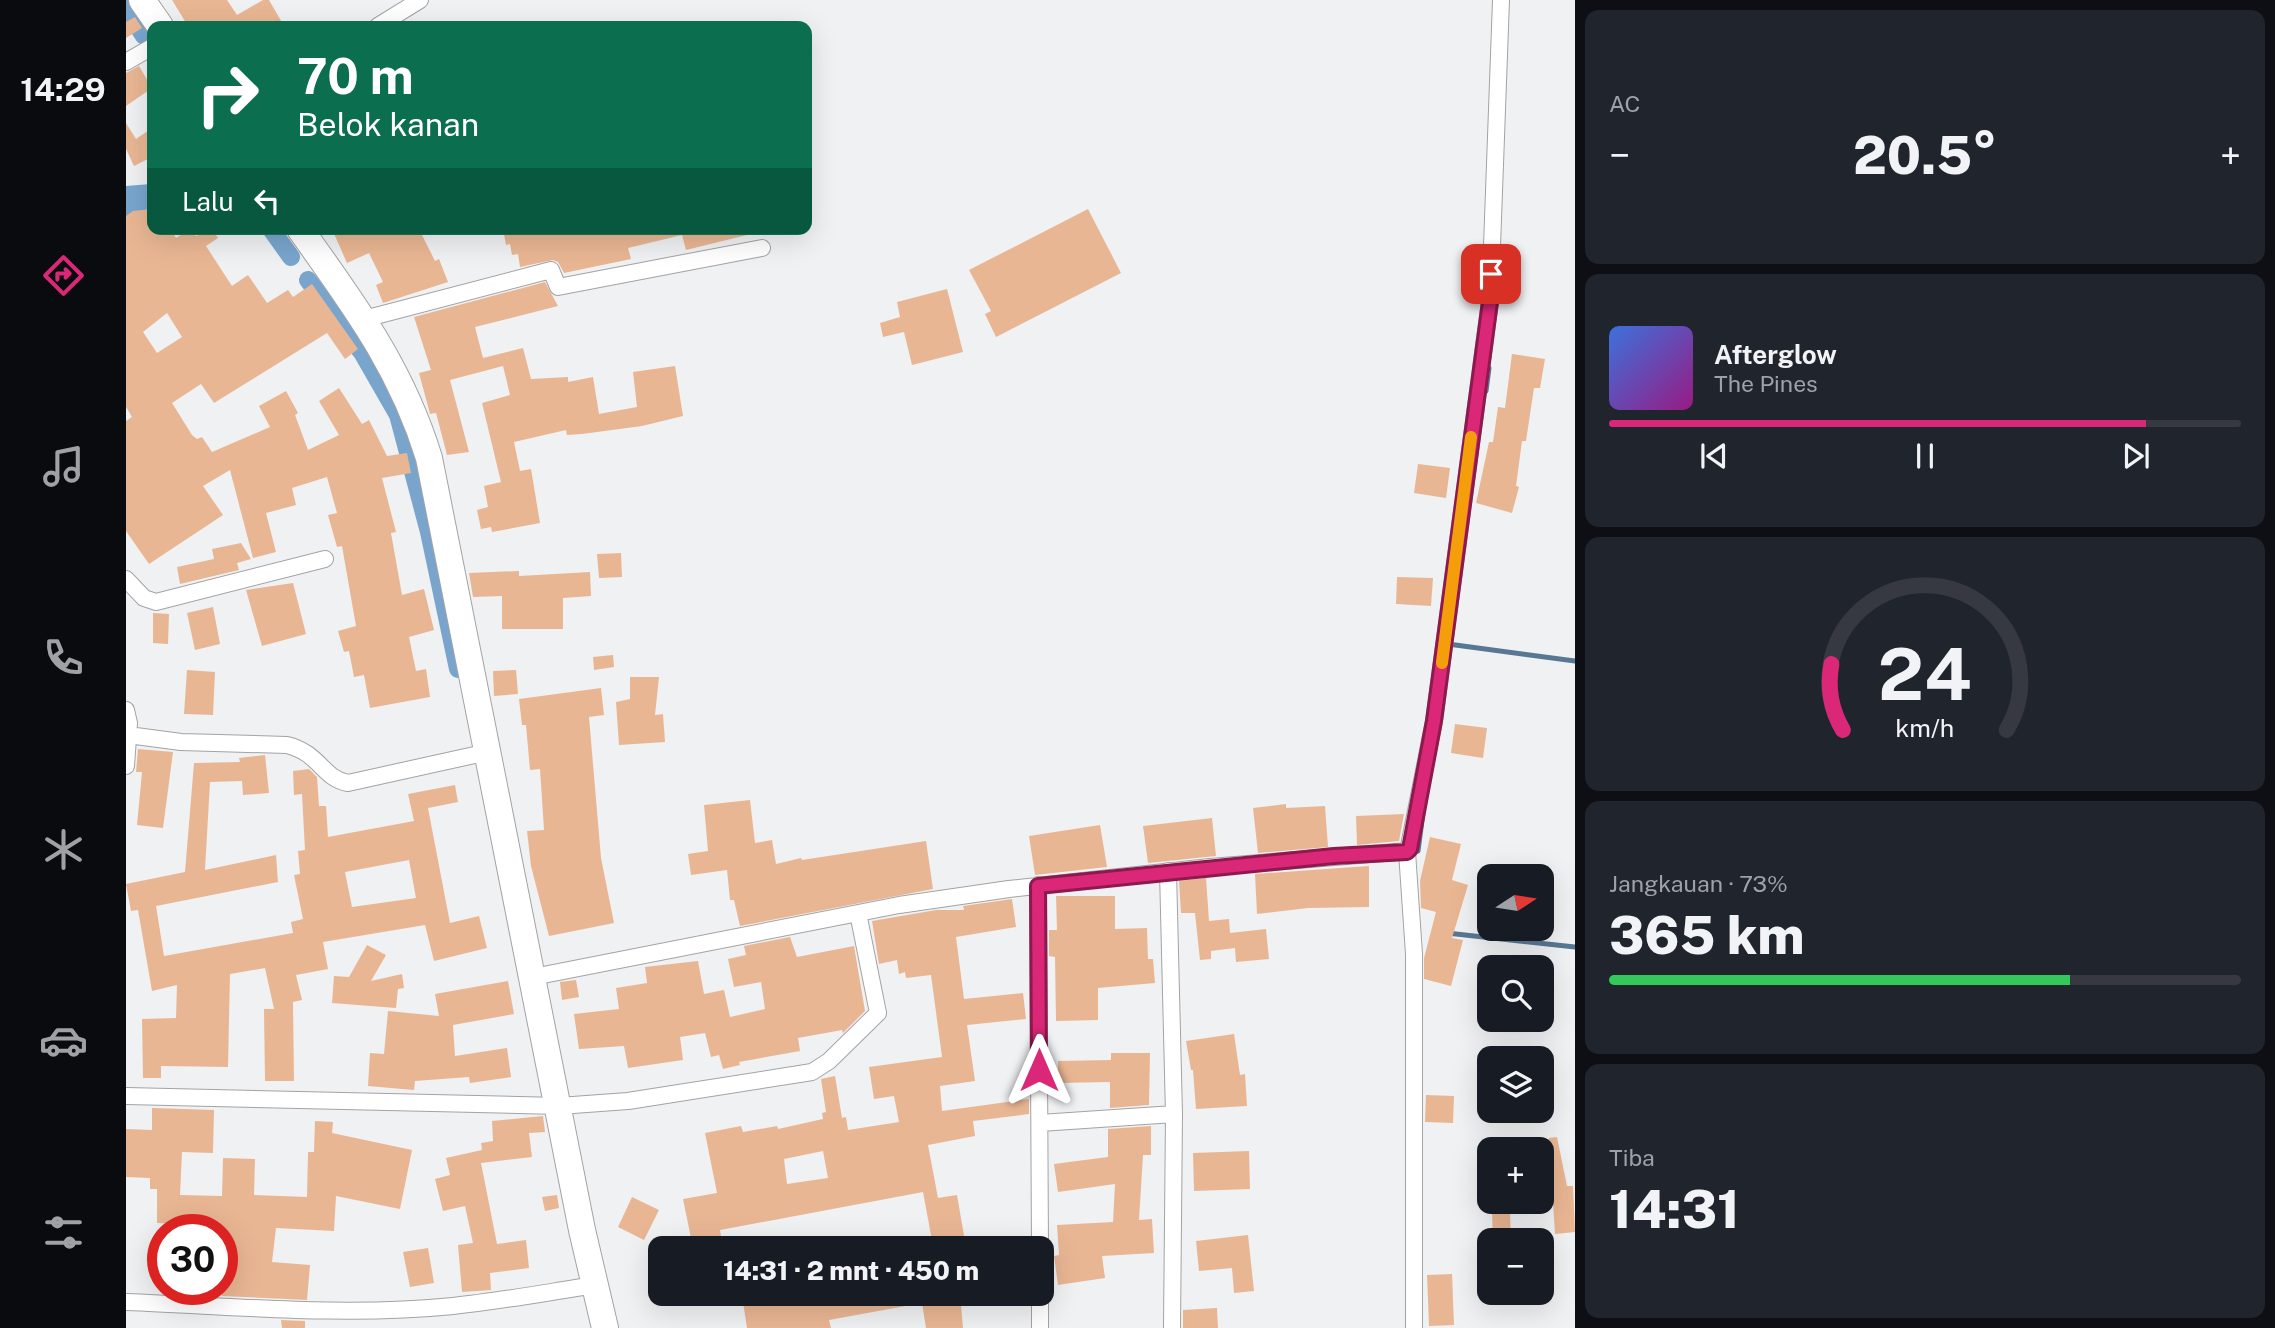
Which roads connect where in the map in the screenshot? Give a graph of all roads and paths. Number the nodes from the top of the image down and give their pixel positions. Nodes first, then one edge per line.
1 (142, 0) edge
2 (420, 0) edge
3 (1501, 0) edge
4 (157, 21) edge
5 (386, 21) edge
6 (147, 50) edge
7 (126, 62) edge
8 (304, 235) edge
9 (762, 248) dead end
10 (364, 319) junction
11 (325, 559) dead end
12 (126, 579) edge
13 (126, 710) edge
14 (128, 735) junction
15 (488, 752) junction
16 (126, 766) edge
17 (1407, 852) junction
18 (1168, 871) junction
19 (1038, 886) junction
20 (858, 913) junction
21 (533, 976) junction
22 (126, 1096) edge
23 (559, 1106) junction
24 (1174, 1114) junction
25 (1040, 1123) junction
26 (1040, 1236) edge
27 (596, 1285) junction
28 (126, 1302) edge
29 (1040, 1306) edge
30 (605, 1328) edge
31 (1040, 1328) edge
32 (1172, 1328) edge
33 (1414, 1328) edge

1 - 4 main road
2 - 5 street
3 - 17 street
6 - 7 street
8 - 10 main road
9 - 10 street
10 - 15 main road
11 - 12 street
13 - 14 street
14 - 15 street
14 - 16 street
15 - 21 main road
17 - 18 street
17 - 33 street
18 - 19 street
18 - 24 street
19 - 20 street
19 - 25 street
20 - 21 street
20 - 23 street
21 - 23 main road
22 - 23 street
23 - 27 main road
24 - 25 street
24 - 32 street
25 - 26 street
27 - 28 street
27 - 30 main road
29 - 31 street

